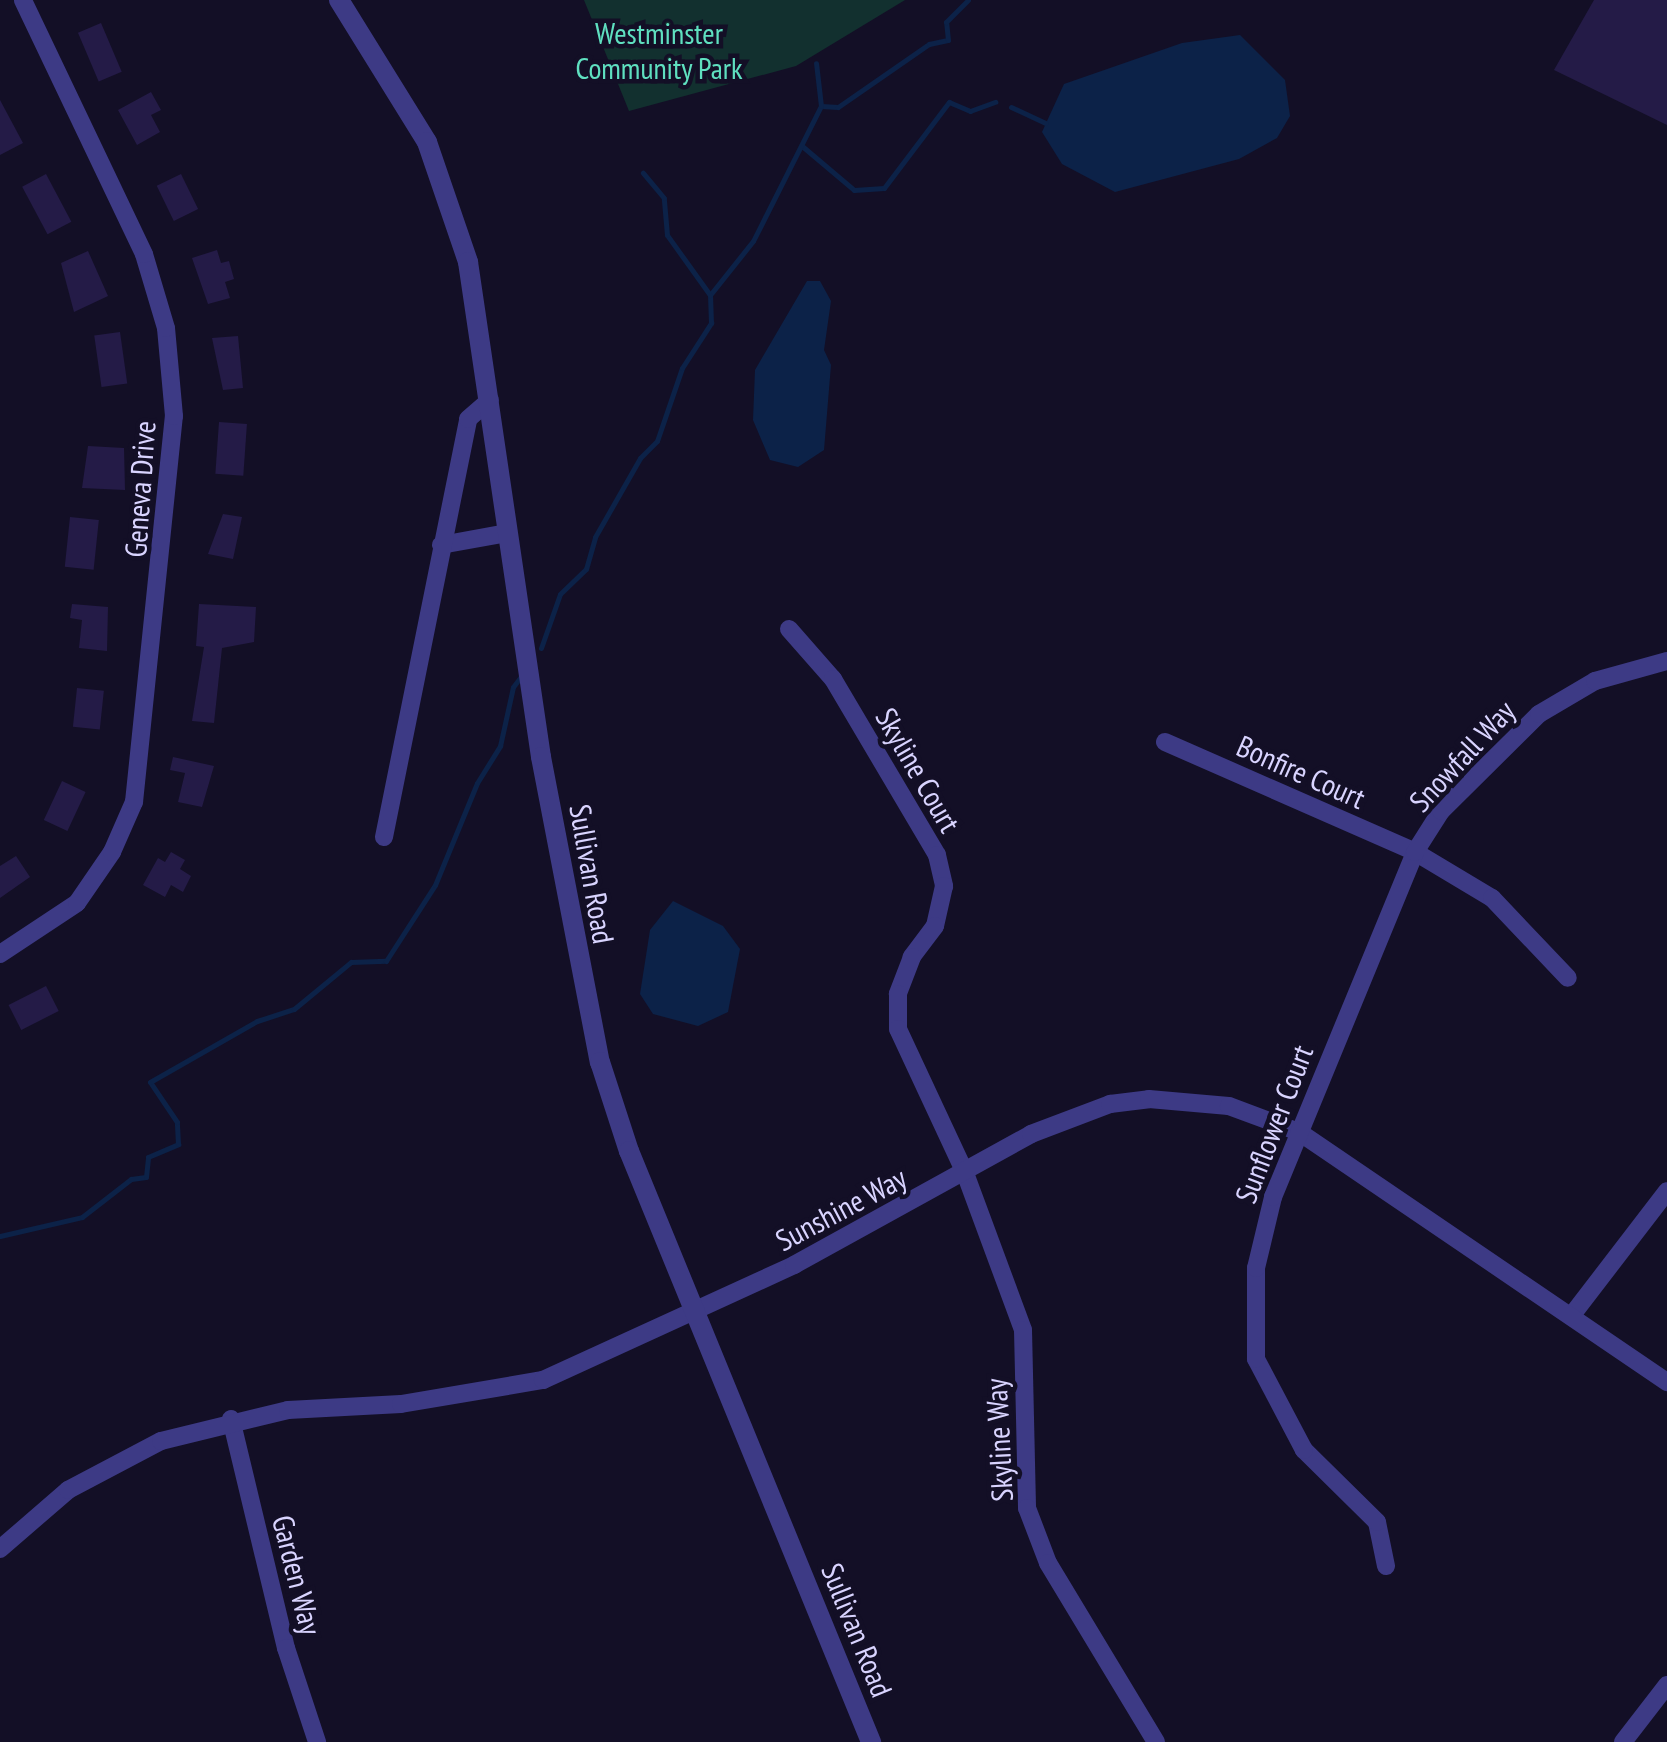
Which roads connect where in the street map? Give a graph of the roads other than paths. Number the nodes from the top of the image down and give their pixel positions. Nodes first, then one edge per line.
1 (24, 0) edge
2 (339, 0) edge
3 (490, 400) junction
4 (508, 532) junction
5 (441, 545) junction
6 (790, 629) dead end
7 (1667, 661) edge
8 (1164, 742) dead end
9 (384, 837) dead end
10 (1415, 852) junction
11 (0, 954) edge
12 (1568, 978) dead end
13 (1299, 1132) junction
14 (966, 1173) junction
15 (1667, 1190) edge
16 (694, 1313) junction
17 (1572, 1314) junction
18 (1667, 1382) edge
19 (231, 1420) junction
20 (0, 1549) edge
21 (1386, 1566) dead end
22 (1667, 1685) edge
23 (317, 1742) edge
24 (871, 1742) edge
25 (1156, 1742) edge
26 (1624, 1742) edge

1 - 11 street, Geneva Drive
2 - 3 street, Sullivan Road
3 - 4 street, Sullivan Road
3 - 5 street
4 - 5 street
4 - 16 street, Sullivan Road
5 - 9 street
6 - 14 street, Skyline Court
7 - 10 street, Snowfall Way
8 - 10 street, Bonfire Court
10 - 12 street, Bonfire Court
10 - 13 street, Sunflower Court
13 - 14 street, Sunshine Way
13 - 17 street, Sunshine Way
13 - 21 street, Sunflower Court
14 - 16 street, Sunshine Way
14 - 25 street, Skyline Way
15 - 17 street
16 - 19 street, Sunshine Way
16 - 24 street, Sullivan Road
17 - 18 street, Sunshine Way
19 - 20 street, Sunshine Way
19 - 23 street, Garden Way
22 - 26 street

